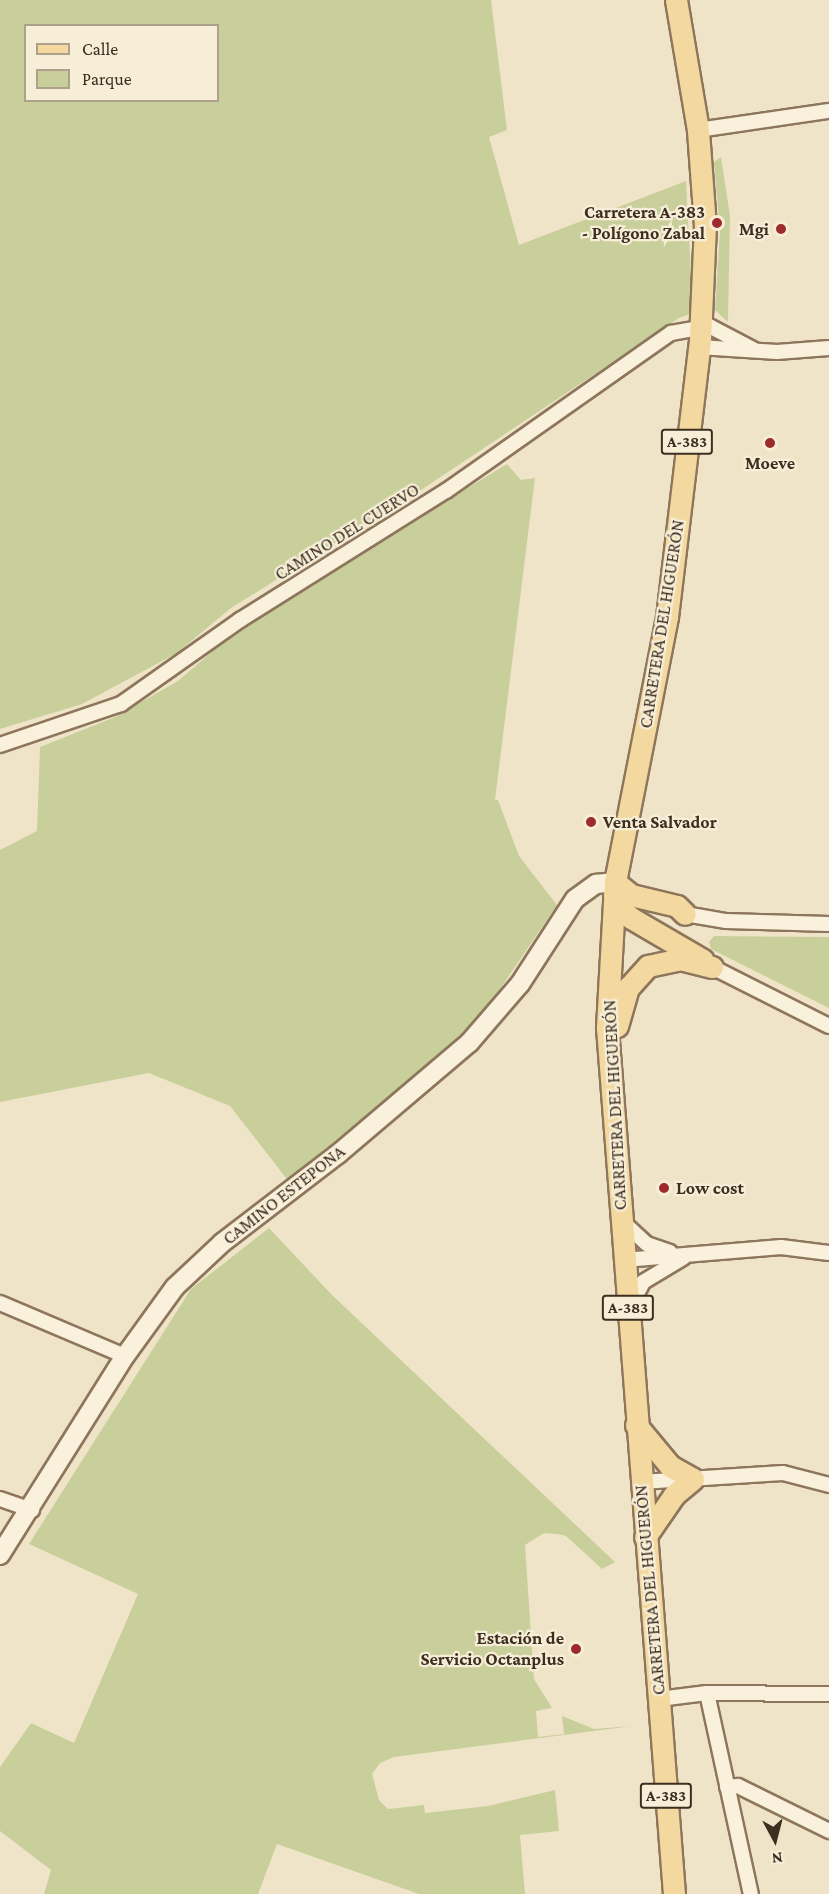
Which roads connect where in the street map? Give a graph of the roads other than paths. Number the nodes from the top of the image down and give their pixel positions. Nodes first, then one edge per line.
1 (676, 0) edge
2 (829, 111) edge
3 (698, 130) junction
4 (700, 325) junction
5 (699, 347) junction
6 (829, 348) edge
7 (753, 349) junction
8 (0, 745) edge
9 (616, 901) junction
10 (690, 915) junction
11 (829, 924) edge
12 (674, 942) junction
13 (712, 967) junction
14 (829, 1026) edge
15 (612, 1087) junction
16 (621, 1220) junction
17 (695, 1253) junction
18 (829, 1253) edge
19 (678, 1255) junction
20 (624, 1260) junction
21 (0, 1304) edge
22 (628, 1316) junction
23 (125, 1356) junction
24 (636, 1425) junction
25 (693, 1479) junction
26 (641, 1482) junction
27 (829, 1485) edge
28 (0, 1499) edge
29 (32, 1510) junction
30 (645, 1537) junction
31 (0, 1555) edge
32 (707, 1693) junction
33 (829, 1694) edge
34 (659, 1699) junction
35 (727, 1787) junction
36 (829, 1831) edge
37 (674, 1894) edge
38 (751, 1894) edge

1 - 3 main road, CARRETERA DEL HIGUERÓN / A-383
2 - 3 street
3 - 4 main road, CARRETERA DEL HIGUERÓN / A-383
4 - 5 main road, CARRETERA DEL HIGUERÓN / A-383
4 - 7 street
4 - 8 street, CAMINO DEL CUERVO
5 - 7 street
5 - 9 main road, CARRETERA DEL HIGUERÓN / A-383
6 - 7 street
9 - 10 main road
9 - 12 main road
9 - 15 main road, CARRETERA DEL HIGUERÓN / A-383
9 - 23 main road, CAMINO ESTEPONA
10 - 11 street
10 - 12 main road
12 - 13 main road
13 - 14 street
13 - 15 main road
15 - 16 main road, CARRETERA DEL HIGUERÓN / A-383
16 - 19 street
16 - 20 main road, CARRETERA DEL HIGUERÓN / A-383
17 - 18 street
17 - 19 street
17 - 22 street
19 - 20 street
20 - 22 main road, CARRETERA DEL HIGUERÓN / A-383
21 - 23 street
22 - 24 main road, CARRETERA DEL HIGUERÓN / A-383
23 - 29 main road, CAMINO ESTEPONA
24 - 25 main road
24 - 26 main road, CARRETERA DEL HIGUERÓN / A-383
25 - 26 street
25 - 27 street
25 - 30 main road
26 - 30 main road, CARRETERA DEL HIGUERÓN / A-383
28 - 29 street
29 - 31 main road, CAMINO ESTEPONA
30 - 34 main road, CARRETERA DEL HIGUERÓN / A-383
32 - 33 street
32 - 34 street
32 - 35 street
34 - 37 main road, CARRETERA DEL HIGUERÓN / A-383
35 - 36 street
35 - 38 street

